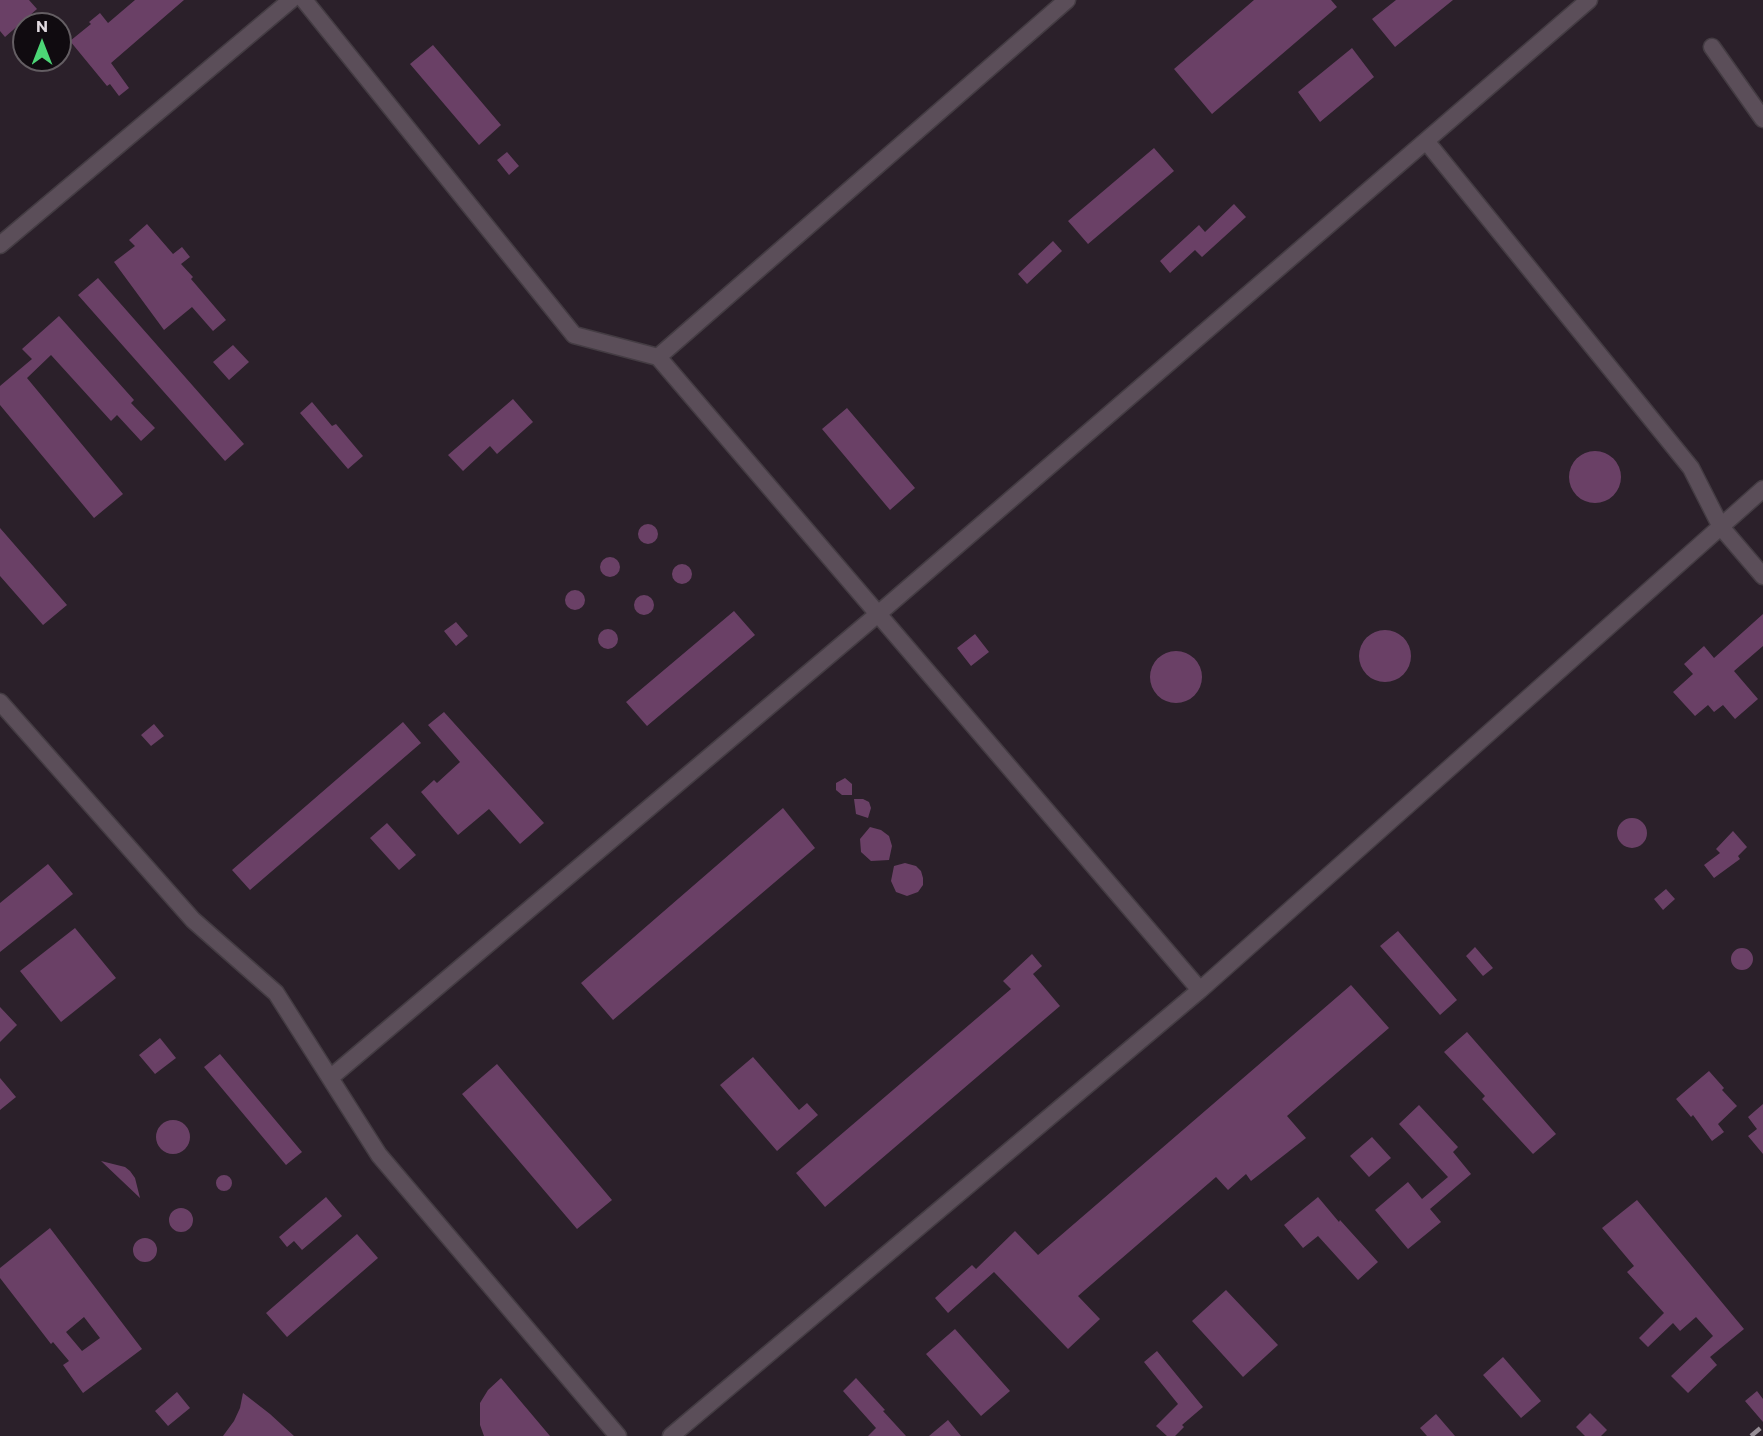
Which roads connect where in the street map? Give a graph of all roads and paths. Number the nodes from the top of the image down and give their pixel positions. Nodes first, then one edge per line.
1 (291, 0) edge
2 (304, 0) edge
3 (1067, 0) edge
4 (1590, 0) edge
5 (1712, 47) dead end
6 (1763, 119) edge
7 (1426, 141) junction
8 (0, 245) edge
9 (658, 357) junction
10 (1763, 489) edge
11 (1721, 527) junction
12 (1763, 576) edge
13 (878, 614) junction
14 (0, 702) edge
15 (1200, 990) junction
16 (330, 1078) junction
17 (618, 1436) edge
18 (671, 1436) edge

1 - 8 lane
2 - 9 lane
3 - 9 lane
4 - 7 lane
5 - 6 lane
7 - 11 lane
7 - 13 lane
9 - 13 lane
10 - 11 lane
11 - 12 lane
11 - 15 lane
13 - 15 lane
13 - 16 lane
14 - 16 lane
15 - 18 lane
16 - 17 lane

